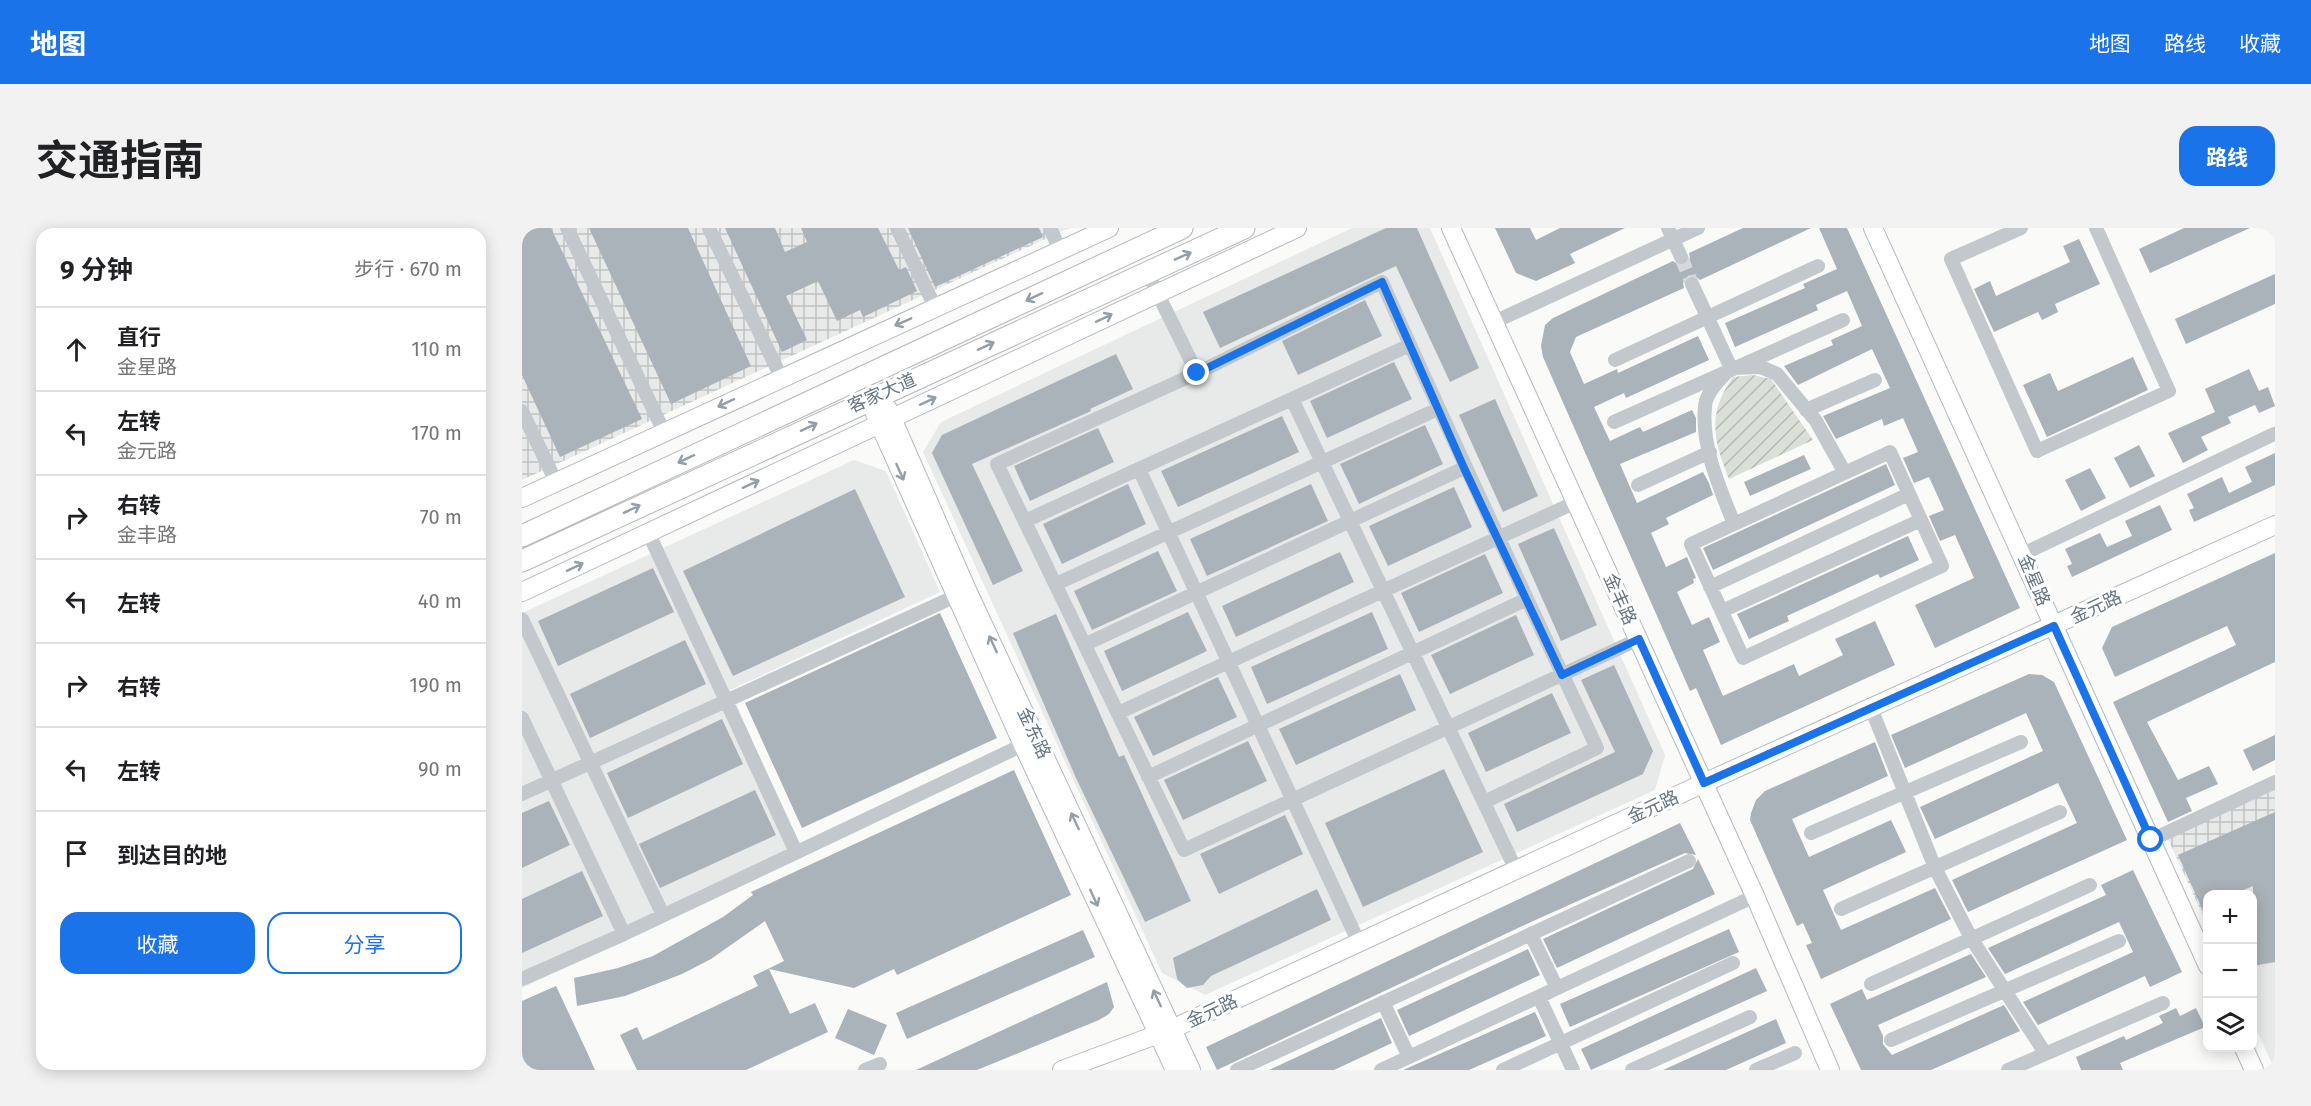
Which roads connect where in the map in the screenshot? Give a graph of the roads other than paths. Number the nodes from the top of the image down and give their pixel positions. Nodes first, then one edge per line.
1 (567, 228) edge
2 (709, 228) edge
3 (897, 228) edge
4 (1050, 228) edge
5 (1109, 228) edge
6 (1182, 228) edge
7 (1244, 228) edge
8 (1297, 228) edge
9 (1451, 228) edge
10 (1698, 228) edge
11 (1873, 228) edge
12 (2096, 228) edge
13 (2016, 229) edge
14 (1671, 234) edge
15 (1060, 250) junction
16 (1681, 257) tunnel mouth
17 (1818, 266) dead end
18 (1147, 272) junction
19 (1692, 284) tunnel mouth
20 (1157, 294) junction
21 (935, 307) junction
22 (1707, 318) junction
23 (1843, 320) dead end
24 (1494, 322) junction
25 (1410, 345) junction
26 (1615, 360) dead end
27 (1731, 368) junction
28 (1197, 373) junction
29 (781, 377) junction
30 (1875, 380) dead end
31 (875, 396) junction
32 (1292, 399) junction
33 (1438, 409) junction
34 (1806, 410) junction
35 (522, 411) edge
36 (885, 421) junction
37 (1614, 422) dead end
38 (664, 432) junction
39 (2274, 434) edge
40 (1710, 452) junction
41 (1322, 462) junction
42 (1464, 468) junction
43 (1138, 469) junction
44 (1845, 473) junction
45 (556, 482) junction
46 (1638, 485) dead end
47 (1909, 494) junction
48 (522, 498) edge
49 (1576, 502) junction
50 (1921, 520) junction
51 (1025, 521) junction
52 (1350, 521) junction
53 (1734, 524) junction
54 (2275, 525) edge
55 (648, 532) junction
56 (1168, 532) junction
57 (522, 536) edge
58 (1497, 537) junction
59 (2023, 554) junction
60 (522, 561) edge
61 (1056, 584) junction
62 (1710, 587) junction
63 (1383, 590) junction
64 (522, 592) edge
65 (1196, 593) junction
66 (956, 596) junction
67 (1527, 599) junction
68 (1722, 611) junction
69 (522, 619) edge
70 (2054, 626) junction
71 (1639, 639) junction
72 (1086, 644) junction
73 (1413, 652) junction
74 (1228, 662) junction
75 (1562, 675) junction
76 (726, 700) junction
77 (1871, 708) junction
78 (1118, 712) junction
79 (522, 718) edge
80 (1258, 725) junction
81 (1449, 728) junction
82 (2021, 742) dead end
83 (1023, 745) junction
84 (590, 762) junction
85 (1149, 777) junction
86 (551, 780) junction
87 (2275, 782) edge
88 (1704, 783) junction
89 (1905, 793) junction
90 (522, 794) edge
91 (1293, 800) junction
92 (1484, 802) junction
93 (2060, 812) dead end
94 (1811, 833) dead end
95 (2151, 840) junction
96 (796, 852) junction
97 (1689, 861) dead end
98 (1935, 868) junction
99 (1516, 870) junction
100 (2090, 885) dead end
101 (1755, 896) junction
102 (1841, 909) dead end
103 (663, 915) junction
104 (624, 934) junction
105 (1531, 935) junction
106 (1971, 938) junction
107 (2119, 941) dead end
108 (1359, 943) junction
109 (2203, 955) edge
110 (1733, 963) dead end
111 (522, 979) edge
112 (1870, 984) dead end
113 (1557, 988) junction
114 (2004, 991) junction
115 (1539, 997) junction
116 (1383, 1002) junction
117 (2163, 1003) dead end
118 (1750, 1017) dead end
119 (1165, 1032) junction
120 (1891, 1040) dead end
121 (1560, 1044) junction
122 (2246, 1052) edge
123 (1795, 1053) dead end
124 (2045, 1053) junction
125 (1409, 1058) junction
126 (880, 1064) dead end
127 (865, 1070) edge
128 (1062, 1070) edge
129 (1175, 1070) edge
130 (1191, 1070) edge
131 (1237, 1070) edge
132 (1382, 1070) edge
133 (1503, 1070) edge
134 (1572, 1070) edge
135 (1632, 1070) edge
136 (1756, 1070) edge
137 (1830, 1070) edge
138 (2007, 1070) edge
139 (2254, 1070) edge

1 - 38 street
2 - 29 street
3 - 21 street
4 - 15 street
5 - 15 street
6 -> 57 main road, 客家大道
18 -> 7 main road, 客家大道
8 - 20 street
9 - 24 street, 金丰路
10 - 14 street
11 - 59 street, 金星路
12 - 13 street
14 - 16 street
14 - 24 street
15 - 21 street
17 - 22 street
18 - 20 street
31 -> 18 main road, 客家大道
19 - 22 street
20 - 28 street
36 -> 20 street
21 -> 29 street
22 - 26 street
22 - 27 street
23 - 27 street
24 - 49 street, 金丰路
25 - 28 street
25 - 32 street
25 - 33 street
27 - 34 street
27 - 37 street
27 - 40 street
28 - 51 street
29 -> 38 street
30 - 34 street
31 - 36 street, 金东路
60 -> 31 main road, 客家大道
32 - 41 street
32 - 43 street
33 - 41 street
33 - 42 street
34 - 44 street
35 - 45 street
55 -> 36 street
36 -> 66 street, 金东路
119 -> 36 street, 金东路
38 - 45 street
39 - 59 street
40 - 46 street
40 - 53 street
41 - 52 street
41 - 56 street
42 - 52 street
42 - 58 street
43 - 51 street
43 - 56 street
44 - 47 street
44 - 53 street
45 - 48 street
47 - 50 street
47 - 62 street
49 - 58 street
49 - 71 street, 金丰路
50 - 68 street
50 - 68 street
51 - 61 street
52 - 63 street
52 - 65 street
53 - 62 street
54 - 70 street, 金元路
64 -> 55 street
55 - 76 street
56 - 61 street
56 - 65 street
58 - 63 street
58 - 67 street
59 - 70 street, 金星路
61 - 72 street
62 - 68 street
63 - 73 street
63 - 74 street
65 - 72 street
65 - 74 street
66 - 76 street
66 - 83 street, 金东路
67 - 73 street
67 - 75 street
69 - 84 street
70 - 77 street, 金元路
70 - 95 street, 金星路
71 - 75 street
71 - 88 street, 金丰路
72 - 78 street
73 - 80 street
73 - 81 street
74 - 78 street
74 - 80 street
75 - 81 street
75 - 92 street
76 - 84 street
76 - 96 street
77 - 88 street, 金元路
77 - 89 street
78 - 85 street
79 - 86 street
80 - 85 street
80 - 91 street
81 - 91 street
81 - 92 street
82 - 89 street
83 - 96 street
83 -> 119 street, 金东路
84 - 86 street
84 - 103 street
85 - 91 street
86 - 90 street
86 - 104 street
87 - 95 street
88 - 99 street, 金元路
88 - 101 street, 金丰路
89 - 94 street
89 - 98 street
91 - 108 street
92 - 99 street
93 - 98 street
95 - 109 street, 金星路
96 - 103 street
97 - 105 street
98 - 102 street
98 - 106 street
99 - 108 street, 金元路
100 - 106 street
101 - 113 street
101 - 137 street, 金丰路
103 - 104 street
104 - 111 street
105 - 113 street
105 - 116 street
106 - 112 street
106 - 114 street
107 - 114 street
108 - 119 street, 金元路
110 - 121 street
113 - 115 street
114 - 120 street
114 - 124 street
115 - 121 street
115 - 125 street
116 - 125 street
116 - 131 street
117 - 124 street
118 - 135 street
119 - 128 street, 金元路
119 - 129 street, 金东路
119 - 130 street, 金东路
121 - 133 street
121 - 134 street
122 - 139 street
123 - 136 street
124 - 138 street
125 - 132 street
126 - 127 street

